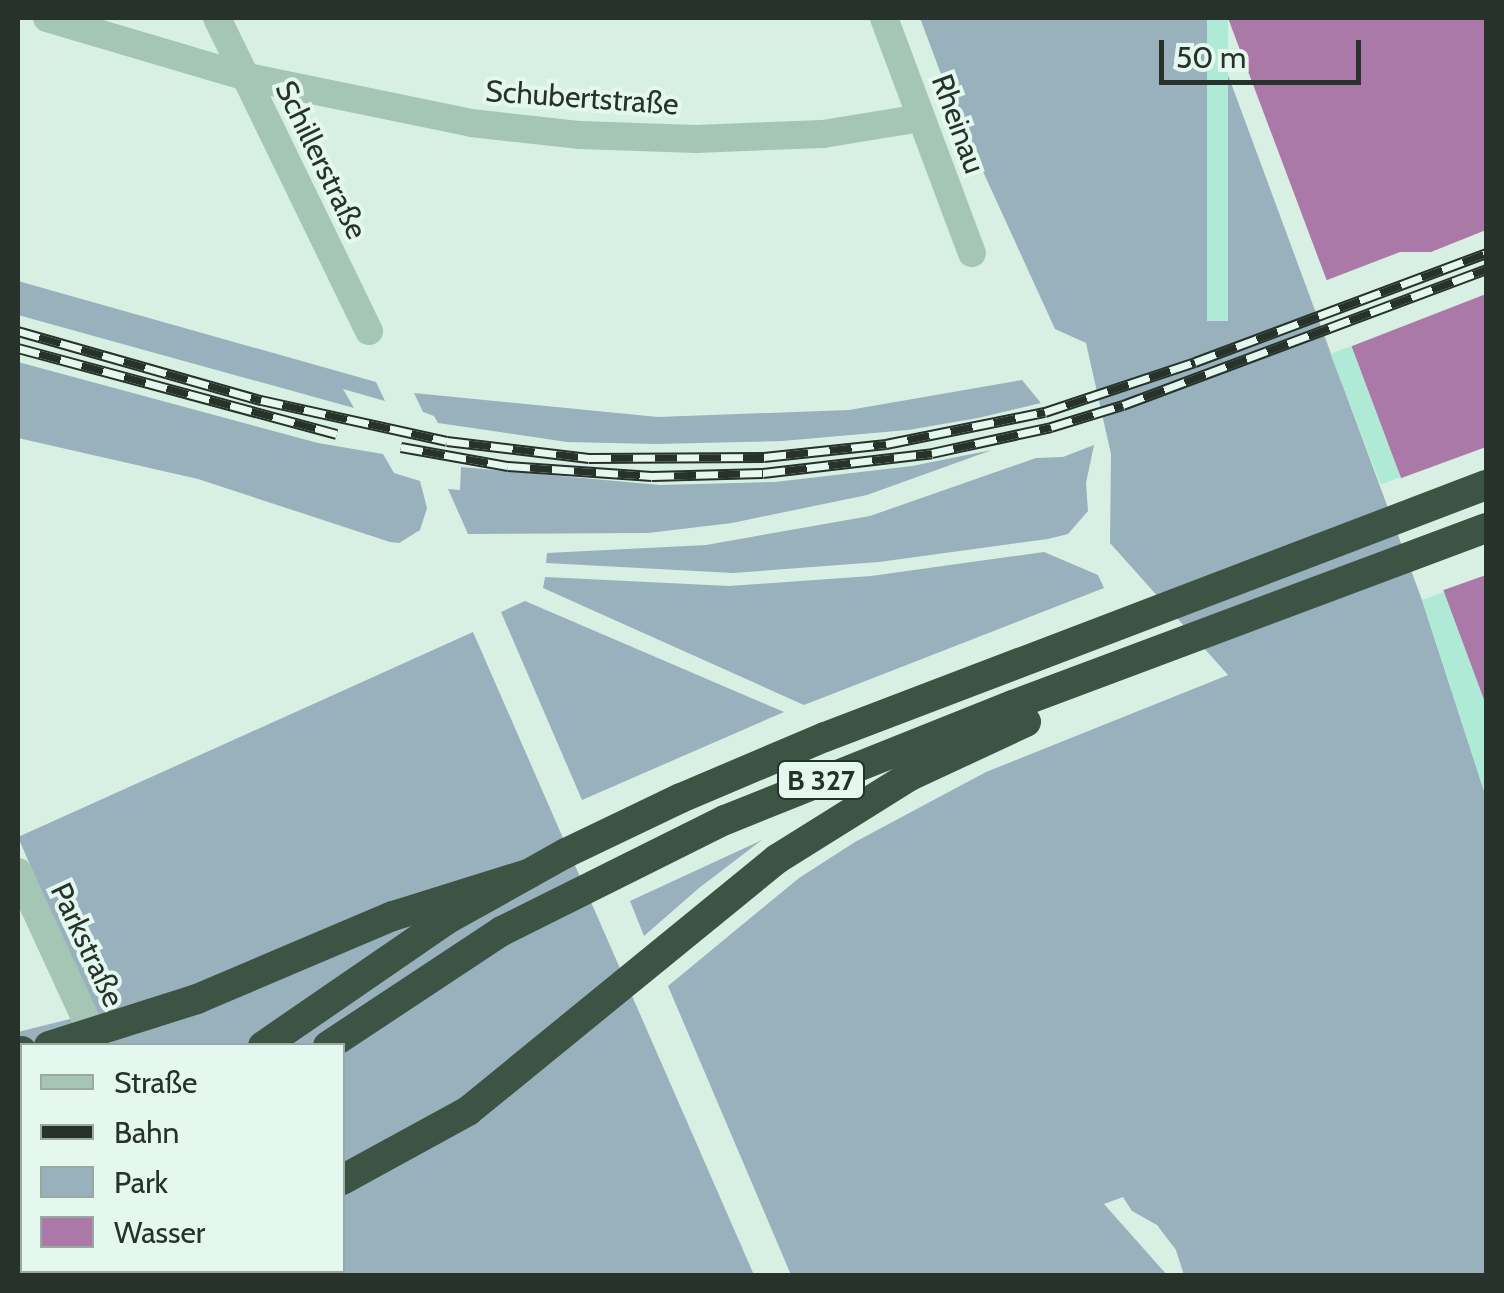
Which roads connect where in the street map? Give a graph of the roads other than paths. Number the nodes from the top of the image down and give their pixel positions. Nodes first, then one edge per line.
1 (47, 18) edge
2 (218, 18) edge
3 (884, 18) edge
4 (243, 76) junction
5 (921, 118) junction
6 (972, 253) dead end
7 (369, 331) dead end
8 (1486, 484) edge
9 (1486, 528) edge
10 (1287, 603) junction
11 (18, 872) edge
12 (528, 874) junction
13 (58, 1043) edge
14 (97, 1043) edge
15 (268, 1043) edge
16 (333, 1043) edge
17 (345, 1178) edge

1 - 4 street, Schubertstraße
2 - 4 street, Schillerstraße
3 - 5 street, Rheinau
4 - 5 street, Schubertstraße
4 - 7 street, Schillerstraße
5 - 6 street, Rheinau
8 - 12 highway, B 327
9 - 10 highway, B 327
10 - 16 highway, B 327
10 - 17 highway, B 327
11 - 14 street, Parkstraße
12 - 13 highway, B 327, bridge
12 - 15 highway, B 327, bridge

